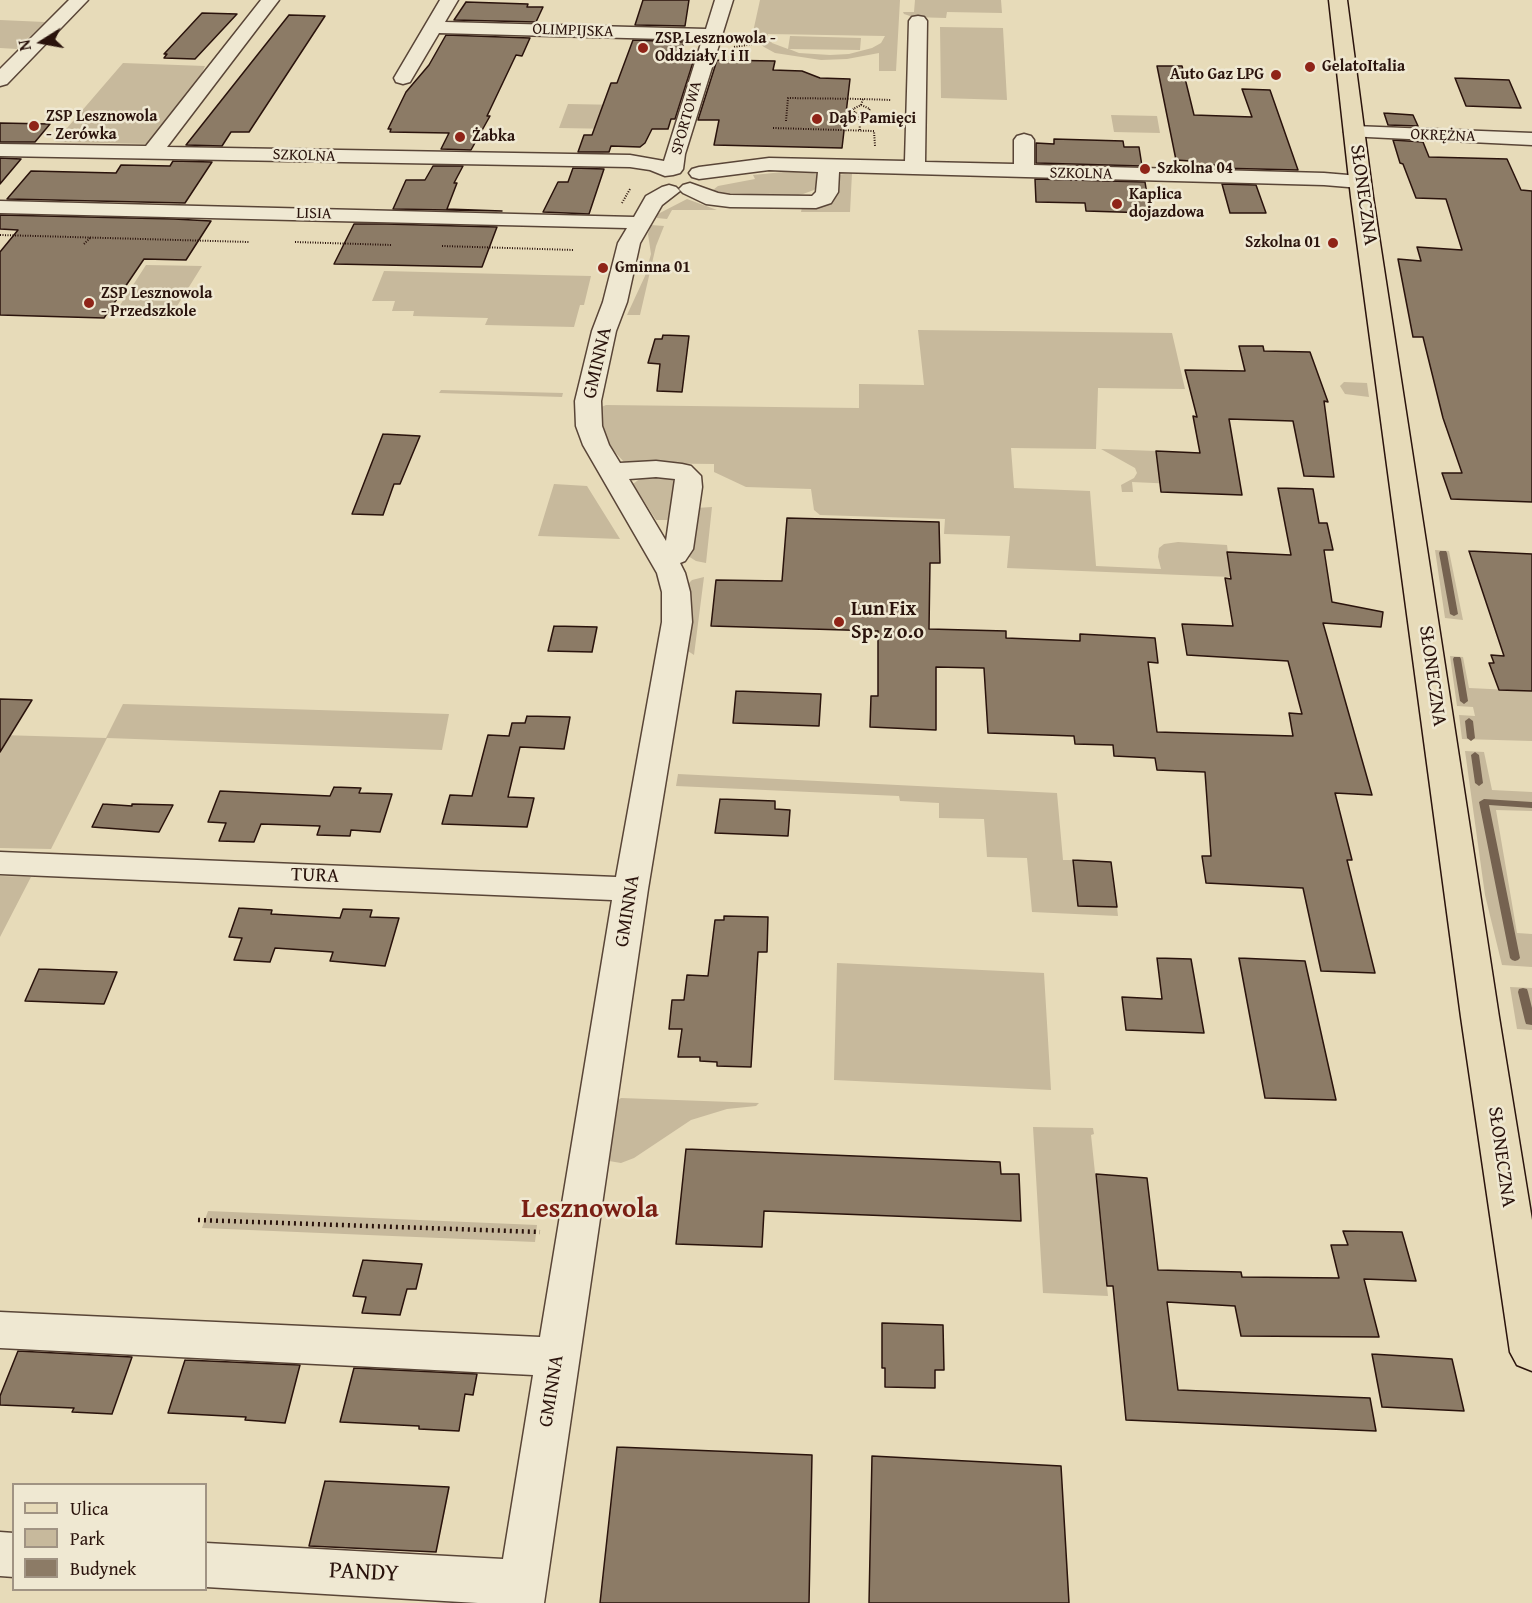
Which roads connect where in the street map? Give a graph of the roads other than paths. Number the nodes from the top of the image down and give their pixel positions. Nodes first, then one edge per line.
1 (79, 0) edge
2 (270, 0) edge
3 (449, 0) edge
4 (724, 0) edge
5 (1338, 0) edge
6 (918, 21) dead end
7 (433, 27) junction
8 (713, 35) junction
9 (403, 78) dead end
10 (0, 80) edge
11 (1354, 132) junction
12 (1532, 139) edge
13 (1024, 140) dead end
14 (0, 150) edge
15 (152, 152) junction
16 (915, 162) dead end
17 (829, 167) junction
18 (1024, 172) junction
19 (671, 179) junction
20 (1360, 182) junction
21 (0, 207) edge
22 (624, 229) junction
23 (612, 472) junction
24 (684, 522) junction
25 (646, 529) junction
26 (664, 561) junction
27 (0, 863) edge
28 (631, 889) junction
29 (1525, 1268) edge
30 (0, 1330) edge
31 (1532, 1352) edge
32 (557, 1357) junction
33 (207, 1565) edge
34 (521, 1593) edge

1 - 10 street
2 - 15 street
3 - 7 street
4 - 8 street, SPORTOWA
5 - 11 main road, SŁONECZNA
6 - 16 street
7 - 8 street, OLIMPIJSKA
7 - 9 street
8 - 19 street, SPORTOWA
11 - 12 street, OKRĘŻNA
11 - 20 main road, SŁONECZNA
13 - 18 street
14 - 15 street, SZKOLNA
15 - 19 street, SZKOLNA
17 - 18 street, SZKOLNA
17 - 19 street, SZKOLNA
17 - 19 street
18 - 20 street, SZKOLNA
19 - 22 street, GMINNA
20 - 29 main road, SŁONECZNA
21 - 22 street, LISIA
22 - 23 street, GMINNA
23 - 24 street
23 - 25 street, GMINNA
24 - 25 street
24 - 26 street
25 - 26 street, GMINNA
26 - 28 street, GMINNA
27 - 28 street, TURA
28 - 32 street, GMINNA
29 - 31 main road, SŁONECZNA
30 - 32 street
32 - 34 street, GMINNA
33 - 34 street, PANDY

